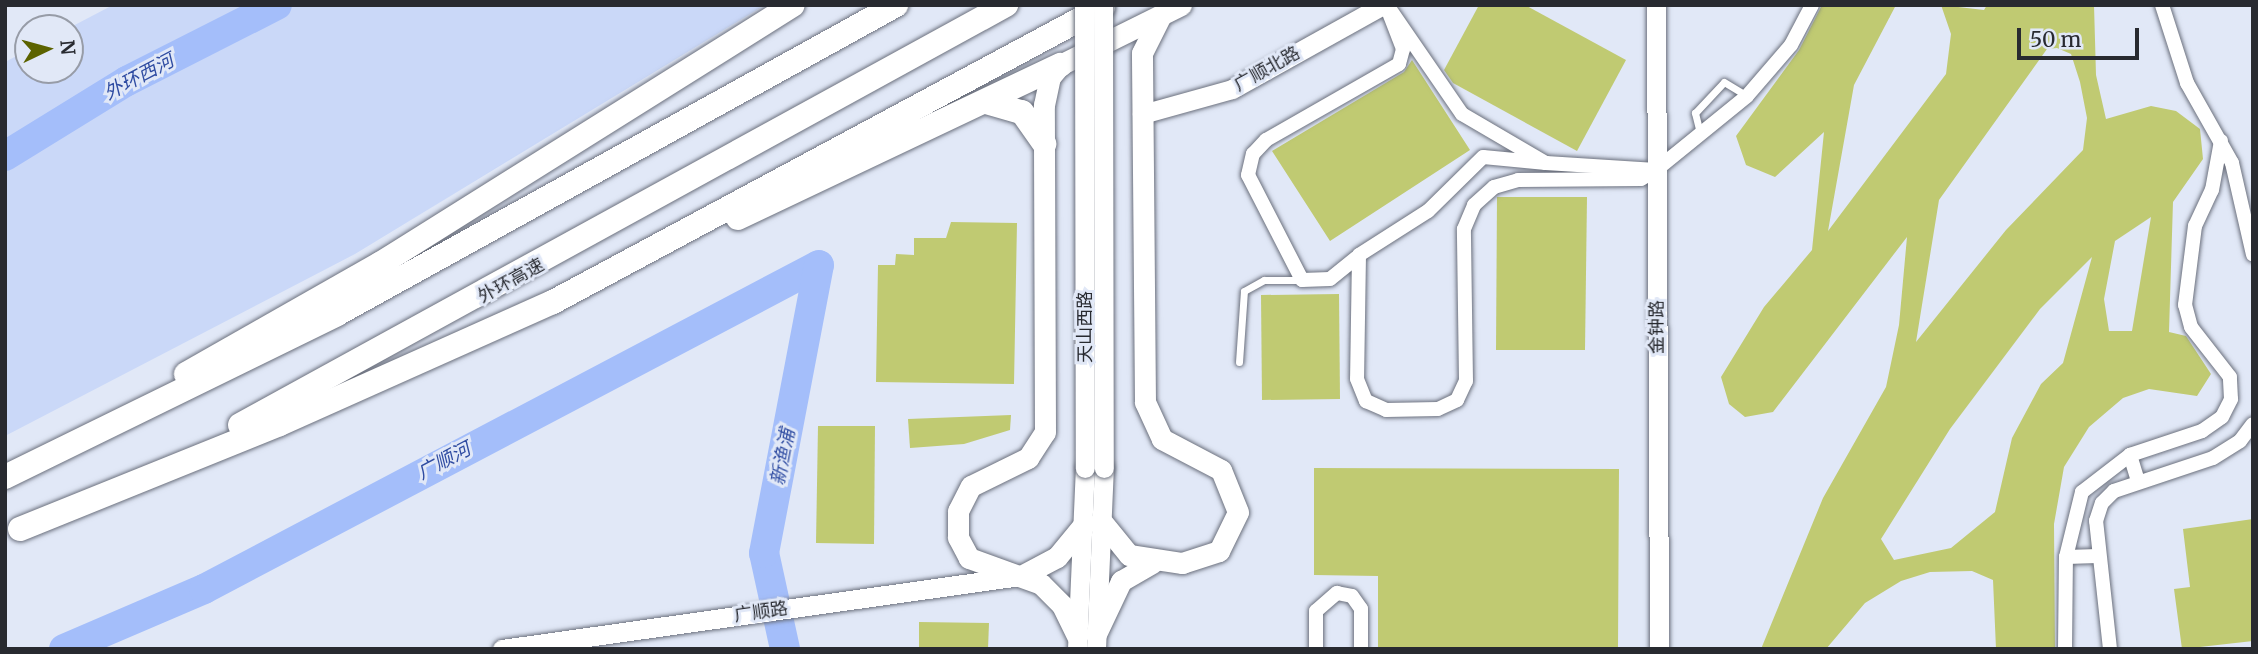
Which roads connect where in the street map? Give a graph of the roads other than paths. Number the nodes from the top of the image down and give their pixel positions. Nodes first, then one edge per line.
1 (793, 5) edge
2 (896, 5) edge
3 (1006, 5) edge
4 (1084, 5) edge
5 (1105, 5) edge
6 (1385, 5) edge
7 (1656, 5) edge
8 (1812, 5) edge
9 (2162, 5) edge
10 (1172, 10) edge
11 (1122, 34) junction
12 (1142, 53) junction
13 (1060, 65) junction
14 (1748, 96) junction
15 (986, 102) junction
16 (1142, 114) junction
17 (1701, 136) junction
18 (2221, 141) junction
19 (1044, 144) junction
20 (1546, 163) junction
21 (1656, 170) junction
22 (2212, 190) junction
23 (2242, 193) junction
24 (668, 242) junction
25 (1359, 254) junction
26 (2253, 254) edge
27 (1301, 280) junction
28 (1239, 362) dead end
29 (2253, 424) edge
30 (2130, 455) junction
31 (1094, 468) junction
32 (5, 477) edge
33 (2138, 482) junction
34 (1094, 523) junction
35 (13, 532) edge
36 (2098, 556) junction
37 (2066, 557) junction
38 (1152, 563) junction
39 (1021, 576) junction
40 (1086, 642) edge
41 (502, 649) edge
42 (1316, 649) edge
43 (1361, 649) edge
44 (1659, 649) edge
45 (2064, 649) edge
46 (2110, 649) edge

1 - 32 highway
2 - 32 highway
3 - 35 highway, 外环高速
4 - 31 street, 天山西路, bridge
5 - 24 highway
5 - 31 street, 天山西路, bridge
6 - 16 street, 广顺北路
6 - 20 street
6 - 27 street
7 - 21 street, 金钟路
8 - 14 street
9 - 18 street
10 - 11 main road
10 - 12 main road
11 - 12 main road
11 - 13 main road
12 - 16 main road
13 - 15 highway
13 - 19 main road
14 - 17 street
14 - 17 lane
15 - 19 highway
15 - 24 highway
16 - 38 main road
17 - 21 street
18 - 22 street
18 - 23 street
19 - 39 main road
20 - 21 street
20 - 25 street
21 - 25 street
21 - 44 street, 金钟路
22 - 23 street
22 - 30 street
23 - 26 street
24 - 35 highway
25 - 27 street
27 - 28 lane
29 - 33 street
30 - 33 street
30 - 37 street
31 - 34 street, 天山西路
33 - 36 street
34 - 38 main road
34 - 39 main road
34 - 40 street, 天山西路
36 - 37 street
36 - 46 street
37 - 45 street
38 - 40 main road
39 - 40 main road
39 - 41 street, 广顺路
42 - 43 street

